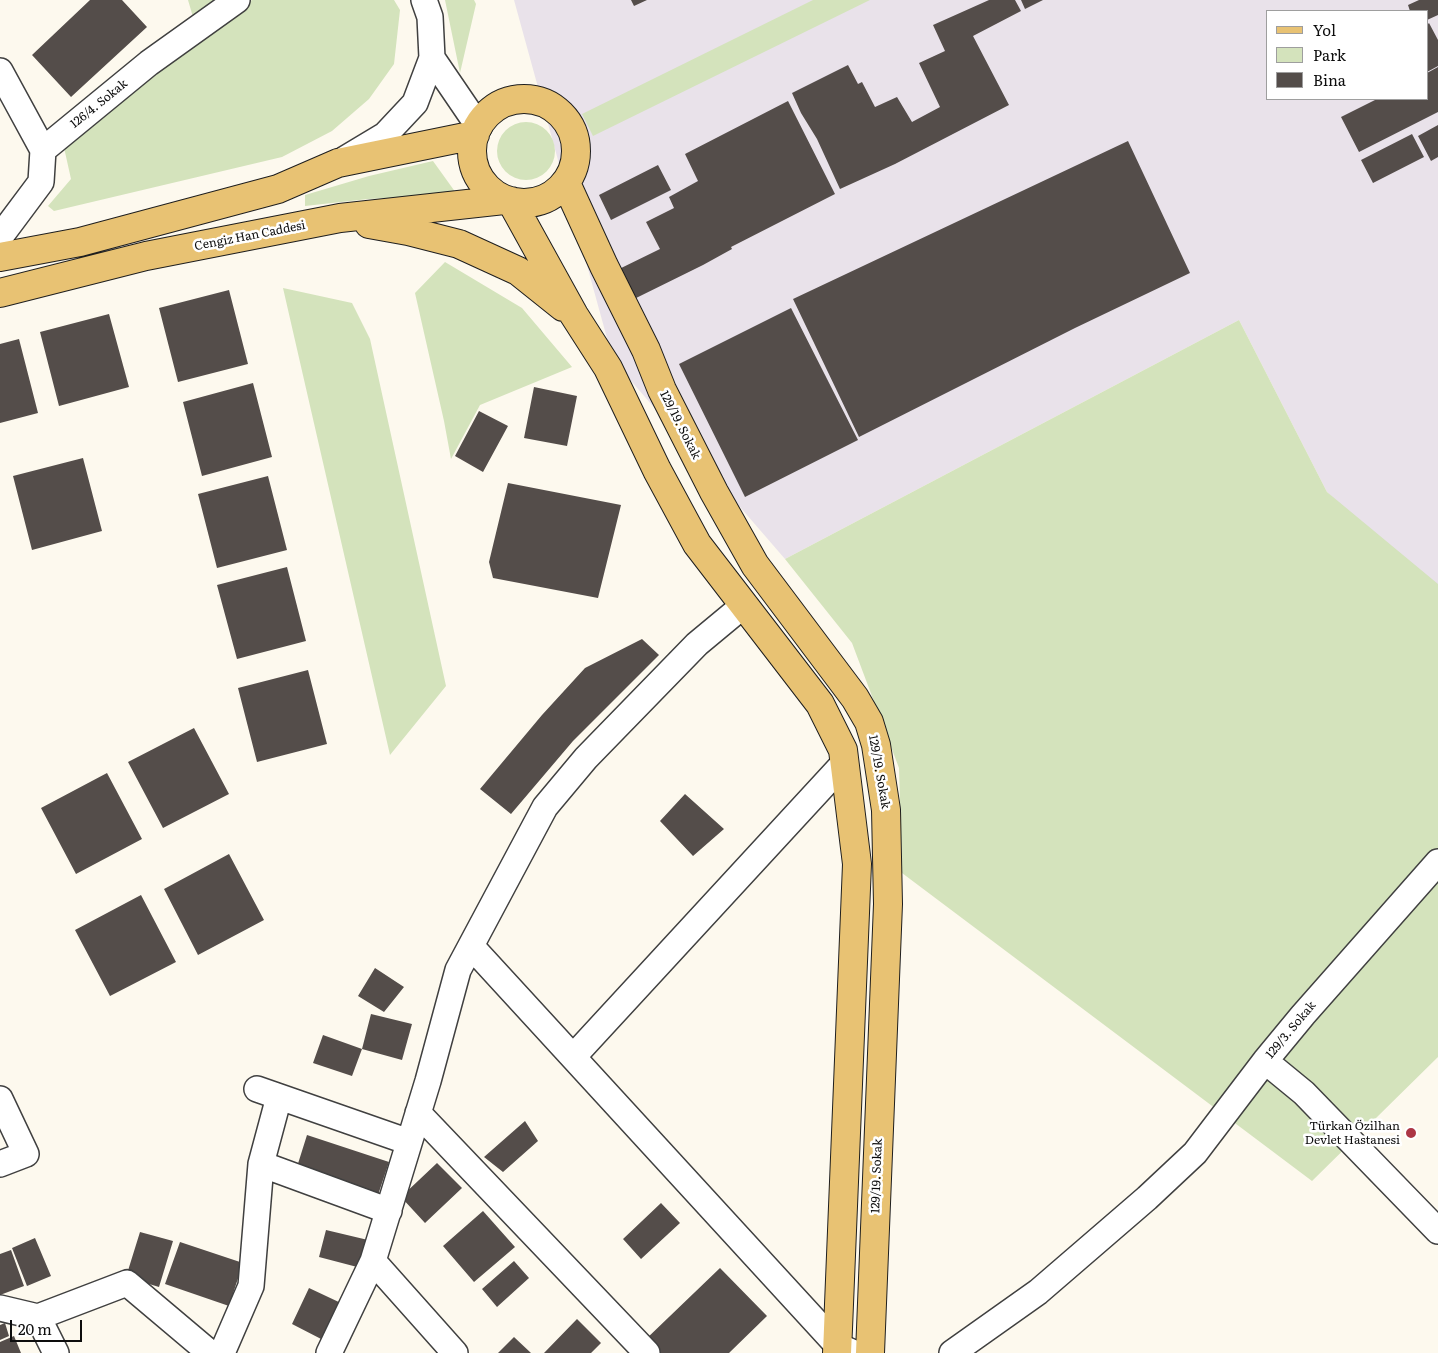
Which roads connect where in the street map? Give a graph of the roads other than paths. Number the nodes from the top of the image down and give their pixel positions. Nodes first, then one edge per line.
1 (237, 0) edge
2 (424, 0) edge
3 (432, 58) junction
4 (0, 71) edge
5 (477, 131) junction
6 (43, 150) junction
7 (338, 163) junction
8 (566, 183) junction
9 (507, 201) junction
10 (340, 218) junction
11 (0, 237) edge
12 (0, 257) edge
13 (0, 293) edge
14 (574, 315) junction
15 (744, 605) junction
16 (845, 762) junction
17 (1438, 862) edge
18 (471, 946) junction
19 (573, 1057) junction
20 (1265, 1061) junction
21 (0, 1099) edge
22 (418, 1112) junction
23 (409, 1142) junction
24 (0, 1164) edge
25 (261, 1164) junction
26 (389, 1210) junction
27 (1438, 1231) edge
28 (373, 1261) junction
29 (0, 1308) edge
30 (38, 1317) junction
31 (840, 1351) edge
32 (56, 1353) edge
33 (210, 1353) edge
34 (222, 1353) edge
35 (329, 1353) edge
36 (455, 1353) edge
37 (647, 1353) edge
38 (870, 1353) edge
39 (952, 1353) edge

1 - 6 street, 126/4. Sokak
2 - 3 street
3 - 5 street
3 - 7 street
4 - 6 street
5 - 7 main road
5 - 8 main road
5 - 9 main road
6 - 11 street
7 - 12 main road
8 - 9 main road
8 - 38 main road, 129/19. Sokak
9 - 10 main road, Cengiz Han Caddesi
9 - 14 main road
10 - 13 main road, Cengiz Han Caddesi
10 - 14 main road
14 - 15 main road
15 - 16 main road
15 - 18 street
16 - 19 street
16 - 31 main road
17 - 20 street, 129/3. Sokak
18 - 19 street
18 - 22 street
19 - 31 street
20 - 27 street, 129/3. Sokak
20 - 39 street
21 - 24 street
22 - 23 street
22 - 37 street
23 - 25 street
23 - 26 street
25 - 26 street
25 - 34 street
26 - 28 street
28 - 35 street
28 - 36 street
29 - 30 street
30 - 32 street
30 - 33 street

